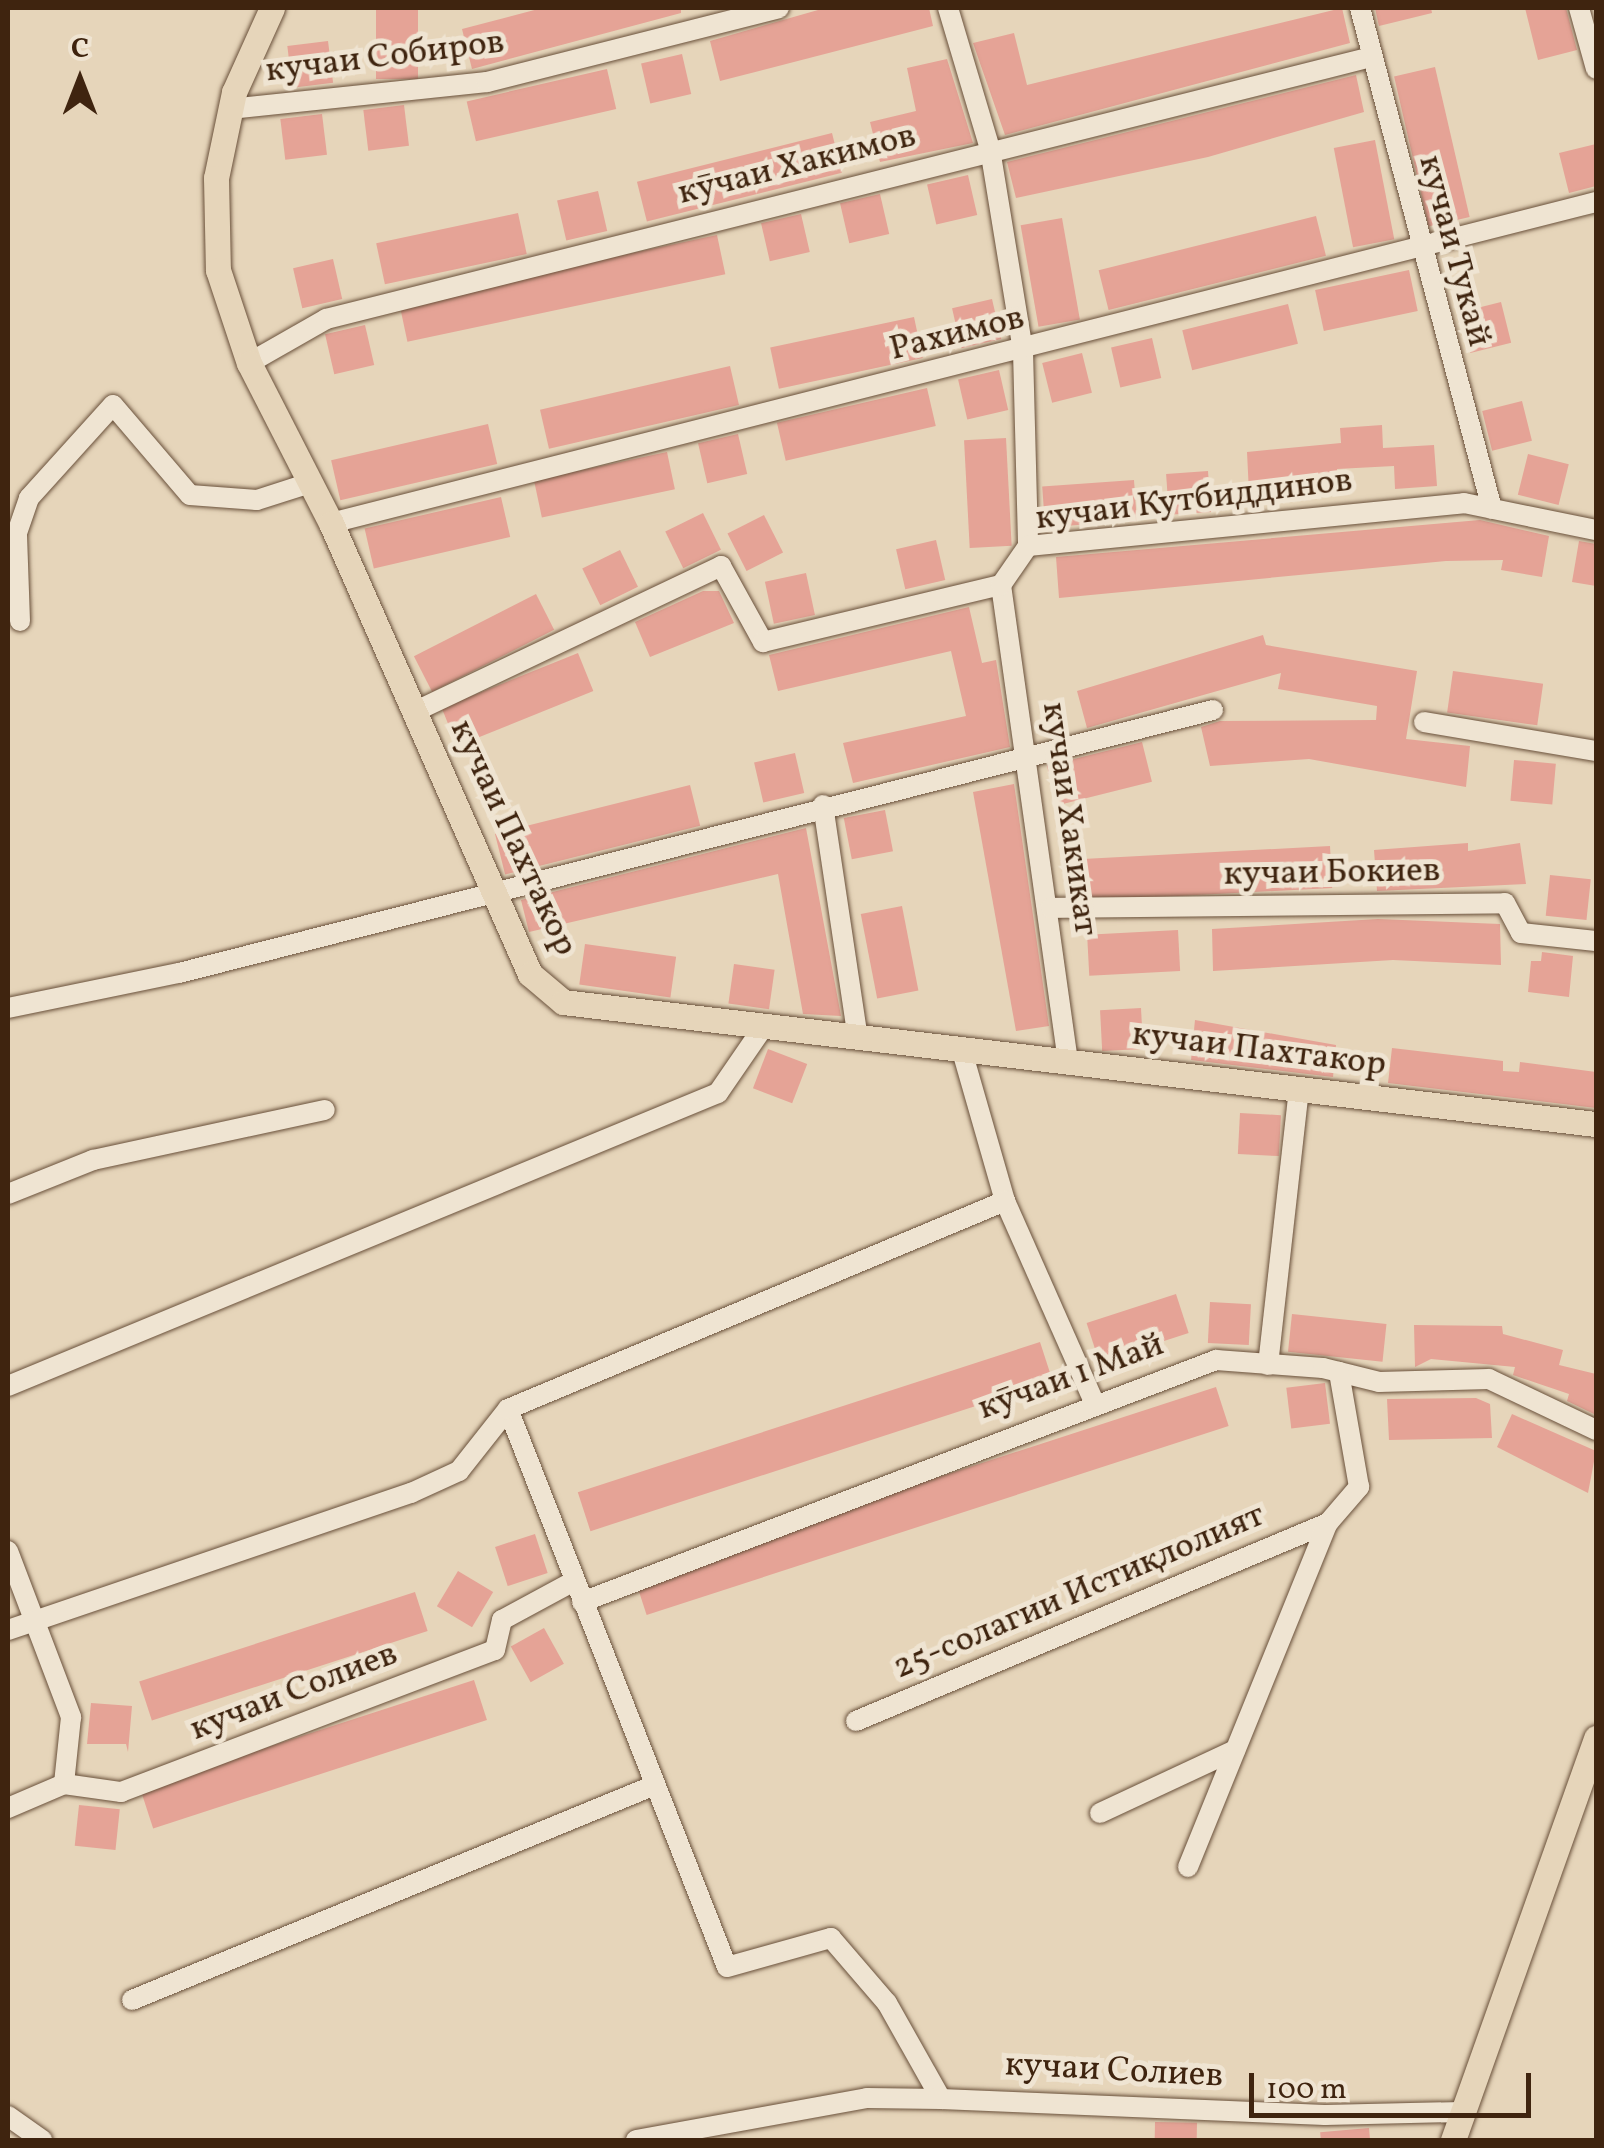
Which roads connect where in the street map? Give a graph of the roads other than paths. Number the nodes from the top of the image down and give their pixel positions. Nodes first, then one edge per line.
1 (272, 8) edge
2 (780, 8) edge
3 (948, 8) edge
4 (1360, 8) edge
5 (1579, 8) edge
6 (1370, 57) junction
7 (1596, 69) edge
8 (230, 109) junction
9 (990, 149) junction
10 (1596, 202) edge
11 (1419, 250) junction
12 (1023, 352) junction
13 (250, 364) junction
14 (310, 483) junction
15 (1492, 509) junction
16 (331, 523) junction
17 (1596, 530) edge
18 (1028, 546) junction
19 (1001, 585) junction
20 (20, 621) dead end
21 (1213, 710) dead end
22 (416, 711) junction
23 (1424, 722) dead end
24 (1596, 751) edge
25 (1028, 761) junction
26 (822, 806) junction
27 (492, 892) junction
28 (1051, 908) junction
29 (1596, 940) edge
30 (8, 1008) edge
31 (762, 1029) junction
32 (858, 1039) junction
33 (962, 1051) junction
34 (1068, 1063) junction
35 (1299, 1089) junction
36 (325, 1110) dead end
37 (1596, 1124) edge
38 (8, 1194) edge
39 (1005, 1201) junction
40 (1268, 1365) junction
41 (1339, 1372) junction
42 (8, 1386) edge
43 (1093, 1400) junction
44 (508, 1409) junction
45 (1596, 1430) edge
46 (1328, 1523) junction
47 (8, 1550) edge
48 (574, 1581) junction
49 (582, 1602) junction
50 (36, 1620) junction
51 (8, 1630) edge
52 (856, 1720) dead end
53 (1596, 1738) edge
54 (1236, 1750) junction
55 (64, 1784) junction
56 (655, 1785) junction
57 (8, 1808) edge
58 (1100, 1813) dead end
59 (1188, 1866) dead end
60 (132, 2000) dead end
61 (942, 2098) junction
62 (1462, 2112) junction
63 (8, 2116) edge
64 (752, 2118) junction
65 (42, 2140) edge
66 (636, 2140) edge
67 (727, 2140) edge
68 (1453, 2140) edge

1 - 8 main road, кучаи Пахтакор
2 - 8 street, кучаи Собиров
3 - 9 street
4 - 6 street, кучаи Тукай
5 - 7 street
6 - 9 street, кӯчаи Хакимов
6 - 11 street, кучаи Тукай
8 - 13 main road, кучаи Пахтакор
9 - 12 street
9 - 13 street, кӯчаи Хакимов
10 - 11 street, Рахимов
11 - 12 street, Рахимов
11 - 15 street, кучаи Тукай
12 - 16 street, Рахимов
12 - 18 street
13 - 14 main road, кучаи Пахтакор
14 - 16 main road, кучаи Пахтакор
14 - 20 street
15 - 17 street, кучаи Кутбиддинов
15 - 18 street, кучаи Кутбиддинов
16 - 22 main road, кучаи Пахтакор
18 - 19 street, кучаи Кутбиддинов
19 - 22 street
19 - 25 street, кучаи Хакикат
21 - 25 street
22 - 27 main road, кучаи Пахтакор
23 - 24 street
25 - 26 street
25 - 28 street, кучаи Хакикат
26 - 27 street
26 - 32 street
27 - 30 street
27 - 31 main road, кучаи Пахтакор
28 - 29 street, кучаи Бокиев
28 - 34 street, кучаи Хакикат
31 - 32 main road, кучаи Пахтакор
31 - 42 street
32 - 33 main road, кучаи Пахтакор
33 - 34 main road, кучаи Пахтакор
33 - 39 street
34 - 35 main road, кучаи Пахтакор
35 - 37 main road, кучаи Пахтакор
35 - 40 street
36 - 38 street
39 - 43 street
39 - 44 street
40 - 41 street, кӯчаи 1 Май
40 - 43 street, кӯчаи 1 Май
41 - 45 street, кӯчаи 1 Май
41 - 46 street, 25-солагии Истиқлолият
43 - 49 street, кӯчаи 1 Май
44 - 48 street
44 - 50 street
46 - 52 street, 25-солагии Истиқлолият
46 - 54 street, 25-солагии Истиқлолият
47 - 50 street
48 - 49 street
48 - 55 street, кучаи Солиев
49 - 56 street
50 - 51 street
50 - 55 street
53 - 62 main road
54 - 58 street
54 - 59 street, 25-солагии Истиқлолият
55 - 57 street
56 - 60 street
56 - 61 street
61 - 62 street, кучаи Солиев
61 - 64 street, кучаи Солиев
62 - 68 main road
63 - 65 street
64 - 66 street, кучаи Солиев
64 - 67 street

